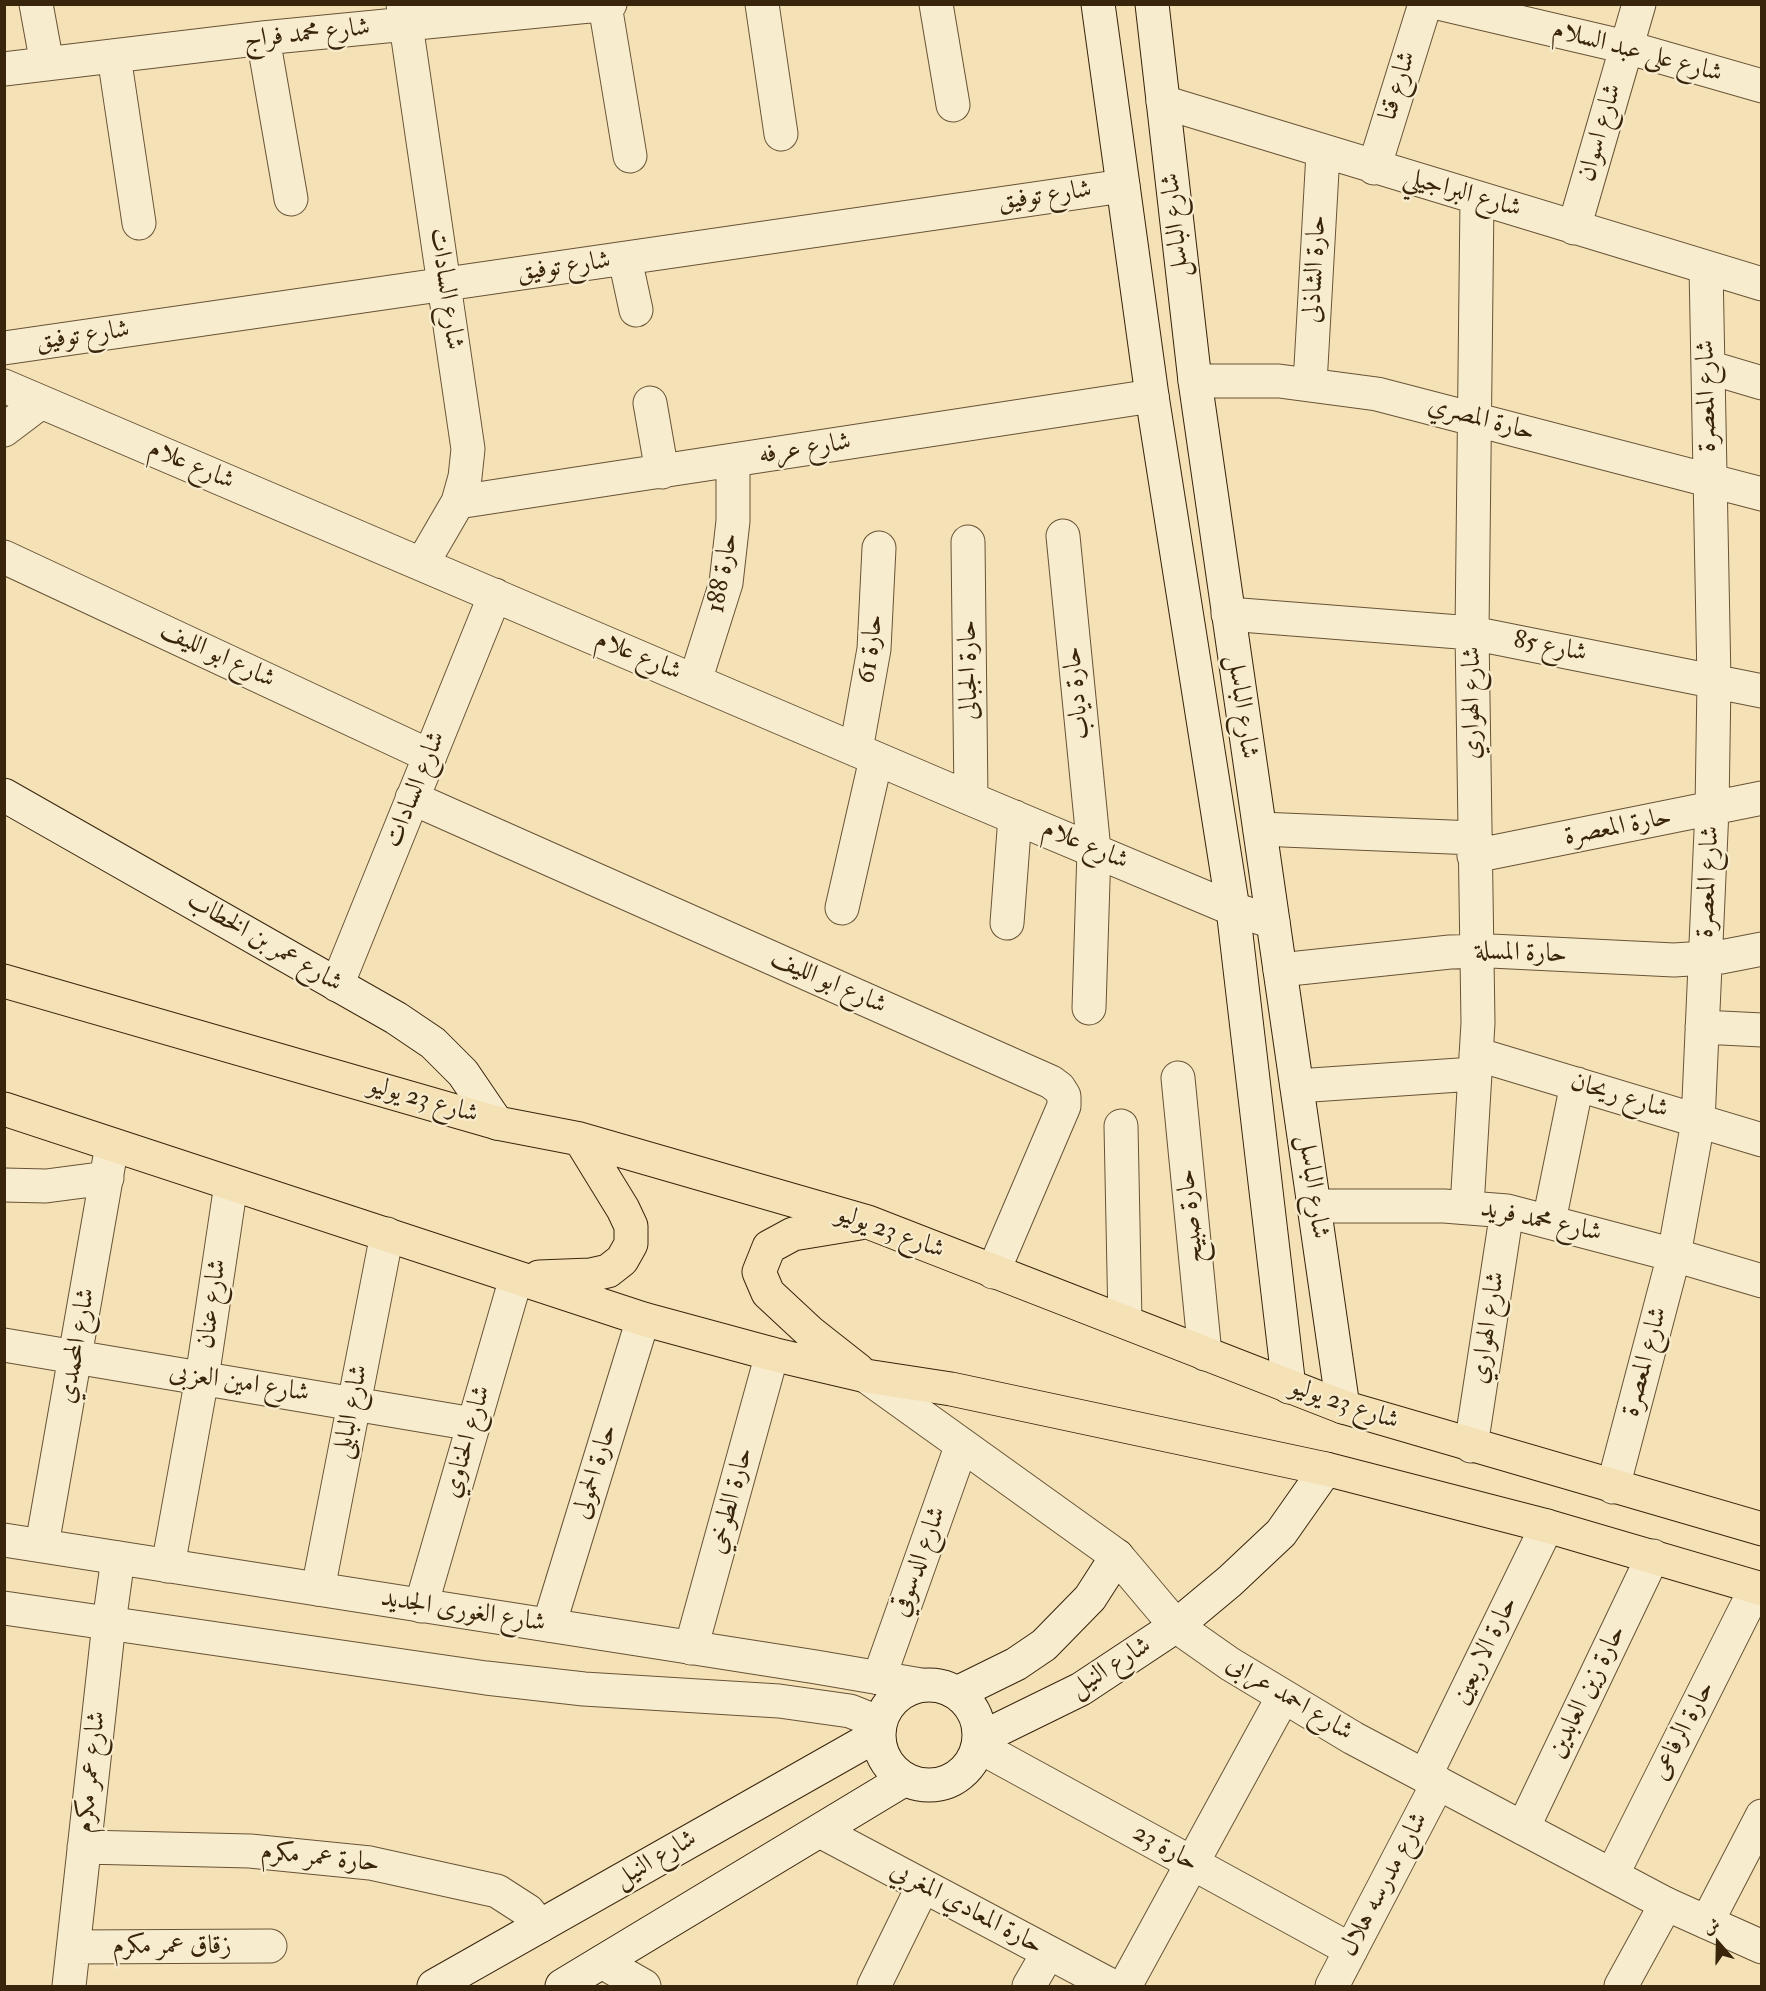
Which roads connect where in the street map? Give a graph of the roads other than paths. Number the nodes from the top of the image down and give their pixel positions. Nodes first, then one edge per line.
1 (36, 4) edge
2 (610, 4) edge
3 (762, 4) edge
4 (936, 4) edge
5 (1098, 4) edge
6 (1152, 4) edge
7 (1425, 4) edge
8 (1442, 4) edge
9 (1639, 4) edge
10 (604, 5) edge
11 (405, 15) edge
12 (263, 38) junction
13 (1626, 47) junction
14 (114, 56) junction
15 (47, 64) junction
16 (4, 69) edge
17 (1761, 86) edge
18 (1163, 102) junction
19 (953, 105) dead end
20 (1112, 106) junction
21 (781, 134) dead end
22 (1323, 153) junction
23 (630, 156) dead end
24 (1374, 168) junction
25 (1123, 186) junction
26 (291, 199) dead end
27 (1477, 199) junction
28 (139, 223) dead end
29 (1575, 228) junction
30 (625, 259) junction
31 (1706, 267) junction
32 (444, 284) junction
33 (1761, 284) edge
34 (636, 310) dead end
35 (4, 348) edge
36 (1708, 367) junction
37 (1195, 381) junction
38 (1761, 383) edge
39 (1310, 384) junction
40 (4, 386) edge
41 (1152, 396) junction
42 (41, 402) junction
43 (650, 403) dead end
44 (1473, 419) junction
45 (4, 430) edge
46 (733, 461) junction
47 (662, 472) junction
48 (1709, 480) junction
49 (1761, 494) edge
50 (458, 502) junction
51 (1063, 536) dead end
52 (968, 542) dead end
53 (879, 548) dead end
54 (4, 557) edge
55 (422, 564) junction
56 (495, 595) junction
57 (1228, 614) junction
58 (1472, 633) junction
59 (695, 681) junction
60 (1714, 681) junction
61 (1761, 691) edge
62 (866, 754) junction
63 (430, 756) junction
64 (4, 795) edge
65 (412, 798) junction
66 (1761, 798) edge
67 (971, 799) junction
68 (1712, 809) junction
69 (1015, 817) junction
70 (1260, 829) junction
71 (1474, 847) junction
72 (1094, 850) junction
73 (842, 908) dead end
74 (1233, 909) junction
75 (1273, 921) junction
76 (1007, 923) dead end
77 (1761, 949) edge
78 (1476, 951) junction
79 (1705, 958) junction
80 (1280, 970) junction
81 (4, 981) edge
82 (337, 985) junction
83 (1089, 1008) dead end
84 (1702, 1027) junction
85 (1761, 1030) edge
86 (1475, 1064) junction
87 (1178, 1078) dead end
88 (1577, 1084) junction
89 (1297, 1086) junction
90 (4, 1109) edge
91 (1698, 1122) junction
92 (497, 1123) junction
93 (1121, 1126) dead end
94 (580, 1139) junction
95 (1761, 1140) edge
96 (112, 1145) junction
97 (106, 1178) junction
98 (231, 1184) junction
99 (4, 1185) edge
100 (1314, 1206) junction
101 (1467, 1207) junction
102 (1507, 1211) junction
103 (1549, 1221) junction
104 (868, 1222) junction
105 (387, 1234) junction
106 (1674, 1254) junction
107 (993, 1272) junction
108 (516, 1278) junction
109 (1761, 1281) edge
110 (642, 1318) junction
111 (1125, 1321) junction
112 (4, 1345) edge
113 (772, 1354) junction
114 (1205, 1354) junction
115 (77, 1357) junction
116 (866, 1376) junction
117 (202, 1378) junction
118 (1289, 1387) junction
119 (354, 1403) junction
120 (1343, 1407) junction
121 (473, 1424) junction
122 (1471, 1446) junction
123 (962, 1447) junction
124 (1326, 1469) junction
125 (1613, 1486) junction
126 (1547, 1526) junction
127 (1761, 1529) edge
128 (4, 1540) edge
129 (42, 1545) junction
130 (1117, 1556) junction
131 (1653, 1556) junction
132 (118, 1558) junction
133 (168, 1566) junction
134 (1759, 1588) edge
135 (318, 1589) junction
136 (421, 1605) junction
137 (4, 1608) edge
138 (109, 1623) junction
139 (549, 1625) junction
140 (1176, 1626) junction
141 (691, 1647) junction
142 (783, 1662) junction
143 (879, 1678) junction
144 (921, 1685) junction
145 (957, 1693) junction
146 (1283, 1697) junction
147 (779, 1701) junction
148 (880, 1728) junction
149 (979, 1742) junction
150 (905, 1779) junction
151 (1431, 1780) junction
152 (1761, 1816) edge
153 (1523, 1828) junction
154 (820, 1831) junction
155 (84, 1847) junction
156 (1192, 1864) junction
157 (1612, 1875) junction
158 (923, 1886) junction
159 (1666, 1904) junction
160 (1707, 1922) junction
161 (540, 1926) junction
162 (270, 1946) dead end
163 (74, 1947) junction
164 (1761, 1947) edge
165 (1351, 1950) junction
166 (1048, 1953) junction
167 (602, 1962) junction
168 (69, 1986) edge
169 (434, 1986) edge
170 (562, 1986) edge
171 (644, 1986) edge
172 (874, 1986) edge
173 (1029, 1986) edge
174 (1112, 1986) edge
175 (1125, 1986) edge
176 (1332, 1986) edge
177 (1621, 1986) edge

1 - 15 street
2 - 10 street, شارع محمد فراج
3 - 21 street
4 - 19 street
5 - 20 street, شارع الباسل
6 - 18 street, شارع الباسل
7 - 24 street, شارع قنا
8 - 13 street, شارع على عبد السلام
9 - 13 street, شارع اسوان
10 - 11 street, شارع محمد فراج
10 - 23 street
11 - 12 street, شارع محمد فراج
11 - 32 street, شارع السادات
12 - 14 street, شارع محمد فراج
12 - 26 street
13 - 17 street, شارع على عبد السلام
13 - 29 street, شارع اسوان
14 - 15 street, شارع محمد فراج
14 - 28 street
15 - 16 street, شارع محمد فراج
18 - 20 street
18 - 22 street, شارع البراجيلي
18 - 37 street, شارع الباسل
20 - 25 street, شارع الباسل
22 - 24 street, شارع البراجيلي
22 - 39 street, حارة الشاذلى
24 - 27 street, شارع البراجيلي
25 - 30 street, شارع توفيق
25 - 41 street, شارع الباسل
27 - 29 street, شارع البراجيلي
27 - 44 street, شارع الهواري
29 - 31 street, شارع البراجيلي
30 - 32 street, شارع توفيق
30 - 34 street
31 - 33 street, شارع البراجيلي
31 - 36 street, شارع المعصرة
32 - 35 street, شارع توفيق
32 - 50 street, شارع السادات
36 - 38 street
36 - 48 street, شارع المعصرة
37 - 39 street, حارة المصري
37 - 57 street, شارع الباسل
39 - 44 street, حارة المصري
40 - 42 street, شارع علام
41 - 46 street, شارع عرفه
41 - 74 street, شارع الباسل
42 - 45 street
42 - 55 street, شارع علام
43 - 47 street
44 - 48 street, حارة المصري
44 - 58 street, شارع الهواري
46 - 47 street, شارع عرفه
46 - 59 street, حارة 188
47 - 50 street, شارع عرفه
48 - 49 street, حارة المصري
48 - 60 street, شارع المعصرة
50 - 55 street, شارع السادات
51 - 72 street, حارة دياب
52 - 67 street, حارة الجبالى
53 - 62 street, حارة 61
54 - 63 street, شارع ابو الليف
55 - 56 street, شارع علام
56 - 59 street, شارع علام
56 - 63 street, شارع السادات
57 - 58 street, شارع 85
57 - 70 street, شارع الباسل
58 - 60 street, شارع 85
58 - 71 street, شارع الهواري
59 - 62 street, شارع علام
60 - 61 street, شارع 85
60 - 68 street, شارع المعصرة
62 - 67 street, شارع علام
62 - 73 street, حارة 61
63 - 65 street, شارع السادات
64 - 82 street, شارع عمر بن الخطاب
65 - 82 street, شارع السادات
65 - 107 street, شارع ابو الليف
66 - 68 street, حارة المعصرة
67 - 69 street, شارع علام
68 - 71 street, حارة المعصرة
68 - 79 street, شارع المعصرة
69 - 72 street, شارع علام
69 - 76 street
70 - 71 street, حارة المعصرة
70 - 75 street, شارع الباسل
71 - 78 street, شارع الهواري
72 - 74 street, شارع علام
72 - 83 street, حارة دياب
74 - 75 street, شارع علام
74 - 118 street, شارع الباسل
75 - 80 street, شارع الباسل
77 - 79 street, حارة المسلة
78 - 79 street, حارة المسلة
78 - 80 street, حارة المسلة
78 - 86 street, شارع الهواري
79 - 84 street, شارع المعصرة
80 - 89 street, شارع الباسل
81 - 92 main road, شارع 23 يوليو
82 - 92 street, شارع عمر بن الخطاب
84 - 85 street
84 - 91 street, شارع المعصرة
86 - 88 street, شارع ريحان
86 - 89 street, شارع ريحان
86 - 101 street, شارع الهواري
87 - 114 street, حارة صبيح
88 - 91 street, شارع ريحان
88 - 103 street
89 - 100 street, شارع الباسل
90 - 96 main road
91 - 95 street, شارع ريحان
91 - 106 street, شارع المعصرة
92 - 94 main road, شارع 23 يوليو
93 - 111 street
94 - 104 main road, شارع 23 يوليو
94 - 108 main road
96 - 97 street, شارع المحمدي
96 - 98 main road
97 - 99 street
97 - 115 street, شارع المحمدي
98 - 105 main road
98 - 117 street, شارع عنان
100 - 101 street, شارع محمد فريد
100 - 120 street, شارع الباسل
101 - 102 street, شارع محمد فريد
102 - 103 street, شارع محمد فريد
102 - 122 street, شارع الهواري
103 - 106 street, شارع محمد فريد
104 - 107 main road, شارع 23 يوليو
104 - 116 main road
105 - 108 main road
105 - 119 street, شارع البابلى
106 - 109 street, شارع محمد فريد
106 - 125 street, شارع المعصرة
107 - 111 main road, شارع 23 يوليو
108 - 110 main road
108 - 121 street, شارع الحناوي
110 - 113 main road
110 - 139 street, حارة الحمولى
111 - 114 main road, شارع 23 يوليو
112 - 115 street, شارع امين العزبى
113 - 116 main road
113 - 141 street, حارة الطوخي
114 - 118 main road, شارع 23 يوليو
115 - 117 street, شارع امين العزبى
115 - 129 street, شارع المحمدي
116 - 123 street, شارع احمد عرابى
116 - 124 main road
117 - 119 street, شارع امين العزبى
117 - 133 street, شارع عنان
118 - 120 main road, شارع 23 يوليو
119 - 121 street, شارع امين العزبى
119 - 135 street, شارع البابلى
120 - 122 main road, شارع 23 يوليو
121 - 136 street, شارع الحناوي
122 - 125 main road, شارع 23 يوليو
123 - 130 street, شارع احمد عرابى
123 - 143 street, شارع الدسوقي
124 - 126 main road
124 - 140 street, شارع النيل
125 - 127 main road, شارع 23 يوليو
126 - 131 main road
126 - 151 street, حارة الاربعين
128 - 129 street, شارع الغورى الجديد
129 - 132 street, شارع الغورى الجديد
130 - 140 street, شارع احمد عرابى
130 - 145 street
131 - 134 main road
131 - 153 street, حارة زين العابدين
132 - 133 street, شارع الغورى الجديد
132 - 138 street, شارع عمر مكرم
133 - 135 street, شارع الغورى الجديد
134 - 157 street, حارة الرفاعى
135 - 136 street, شارع الغورى الجديد
136 - 139 street, شارع الغورى الجديد
137 - 138 street
138 - 147 street
138 - 155 street, شارع عمر مكرم
139 - 141 street, شارع الغورى الجديد
140 - 146 street, شارع احمد عرابى
140 - 149 street, شارع النيل
141 - 142 street, شارع الغورى الجديد
142 - 143 street, شارع الغورى الجديد
142 - 147 street
143 - 144 street, شارع الغورى الجديد
144 - 145 street
144 - 148 street
145 - 149 street
146 - 151 street, شارع احمد عرابى
146 - 156 street
147 - 148 street
148 - 150 street
148 - 161 street, شارع النيل
149 - 150 street
149 - 156 street, حارة 23
150 - 154 street
151 - 153 street, شارع احمد عرابى
151 - 165 street, شارع مدرسه هلال
152 - 160 street
153 - 157 street, شارع احمد عرابى
154 - 158 street, حارة المعادي المغربي
154 - 167 street
155 - 161 street, حارة عمر مكرم
155 - 163 street, شارع عمر مكرم
156 - 165 street, حارة 23
156 - 175 street
157 - 159 street, شارع احمد عرابى
158 - 166 street, حارة المعادي المغربي
158 - 172 street
159 - 160 street, شارع احمد عرابى
159 - 177 street
160 - 164 street, شارع احمد عرابى
161 - 169 street, شارع النيل
162 - 163 street, زقاق عمر مكرم
163 - 168 street, شارع عمر مكرم
165 - 176 street, شارع مدرسه هلال
166 - 173 street
166 - 174 street, حارة المعادي المغربي
167 - 170 street
167 - 171 street

